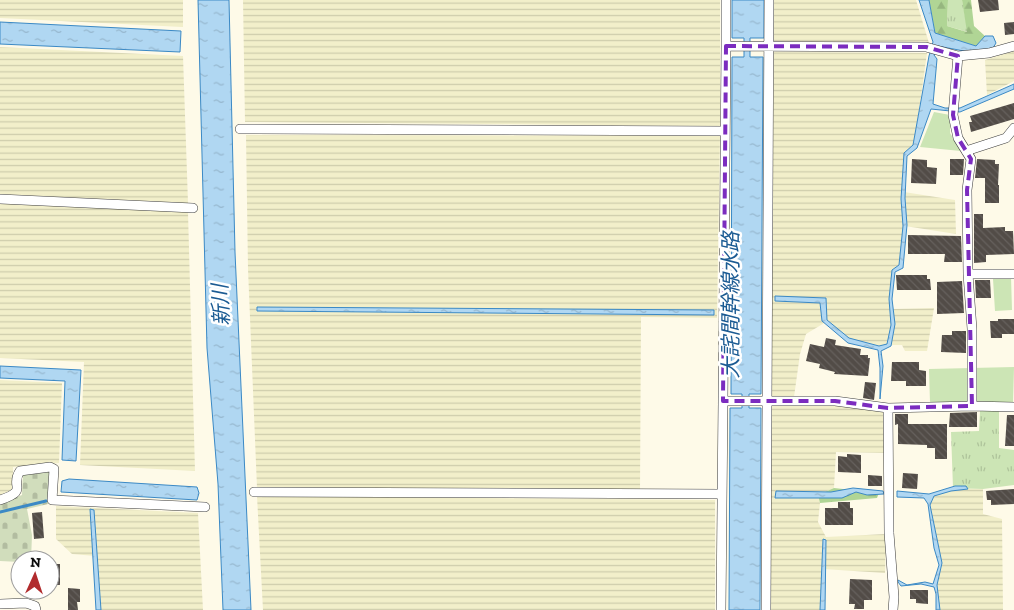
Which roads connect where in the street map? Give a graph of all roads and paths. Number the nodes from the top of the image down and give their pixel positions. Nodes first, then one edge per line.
1 (726, 0) edge
2 (769, 0) edge
3 (726, 46) junction
4 (769, 46) junction
5 (1014, 46) edge
6 (958, 56) junction
7 (1014, 128) edge
8 (240, 129) dead end
9 (725, 131) junction
10 (966, 151) junction
11 (0, 199) edge
12 (193, 208) dead end
13 (968, 274) junction
14 (1014, 274) edge
15 (767, 400) junction
16 (723, 401) junction
17 (972, 406) junction
18 (1014, 407) edge
19 (888, 408) junction
20 (254, 492) dead end
21 (721, 494) junction
22 (0, 500) edge
23 (205, 507) dead end
24 (0, 604) edge
25 (36, 610) edge
26 (721, 610) edge
27 (766, 610) edge
28 (893, 610) edge

1 - 3 street
2 - 4 street
3 - 4 street
3 - 9 street
4 - 6 street
4 - 15 street
5 - 6 street
6 - 10 street
7 - 10 street
8 - 9 street
9 - 16 street
10 - 13 street
11 - 12 street
13 - 14 street
13 - 17 street
15 - 16 street
15 - 19 street
15 - 27 street
16 - 21 street
17 - 18 street
17 - 19 street
19 - 28 street
20 - 21 street
21 - 26 street
22 - 23 street
24 - 25 street

